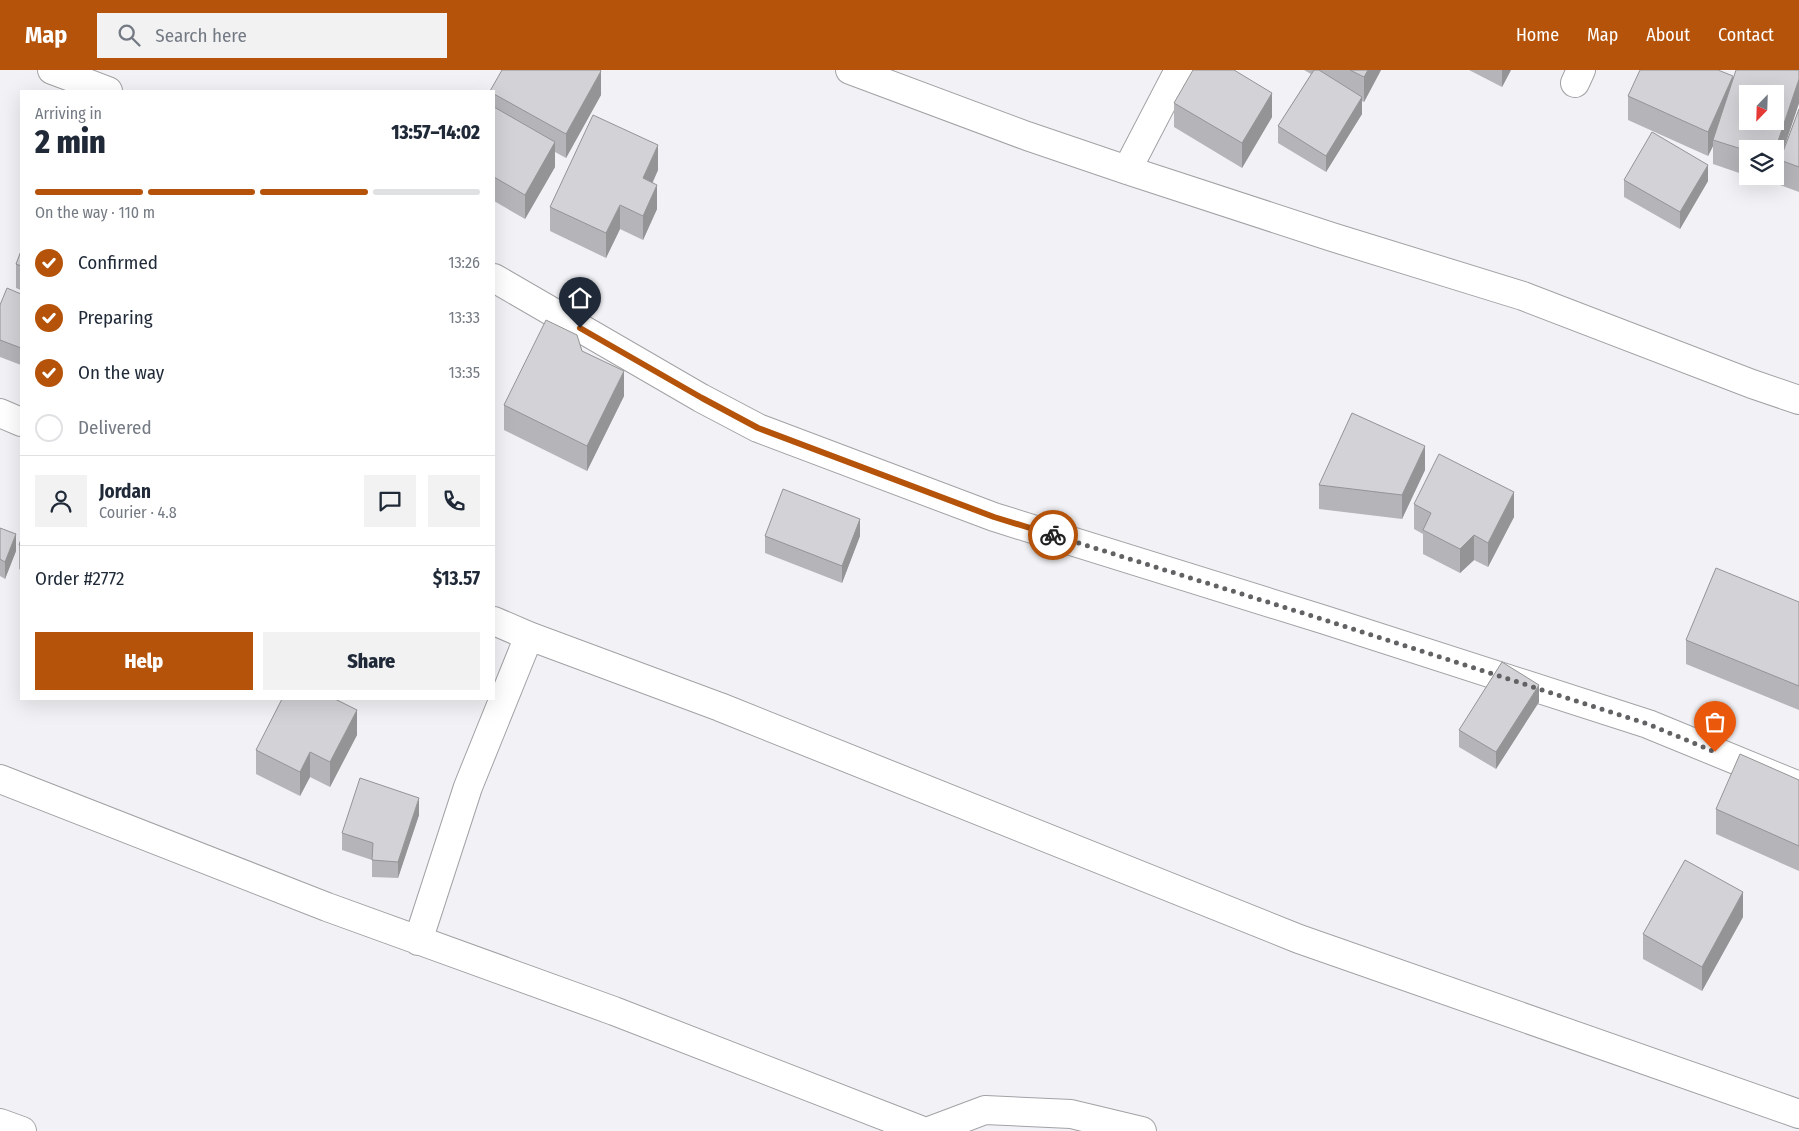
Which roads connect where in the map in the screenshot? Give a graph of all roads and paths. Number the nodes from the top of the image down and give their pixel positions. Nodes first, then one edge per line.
1 (52, 70) edge
2 (850, 70) edge
3 (1180, 70) edge
4 (105, 90) edge
5 (1127, 170) junction
6 (495, 279) edge
7 (1799, 400) edge
8 (0, 413) edge
9 (20, 422) edge
10 (495, 621) edge
11 (529, 636) junction
12 (0, 779) edge
13 (1799, 786) edge
14 (418, 941) junction
15 (1799, 1114) edge
16 (0, 1123) edge
17 (22, 1131) edge
18 (923, 1131) edge
19 (929, 1131) edge
20 (1142, 1131) edge

1 - 4 street
2 - 5 street
3 - 5 street
5 - 7 street
6 - 13 street
8 - 9 street
10 - 11 street
11 - 14 street
11 - 15 street
12 - 14 street
14 - 18 street
16 - 17 street
19 - 20 street

